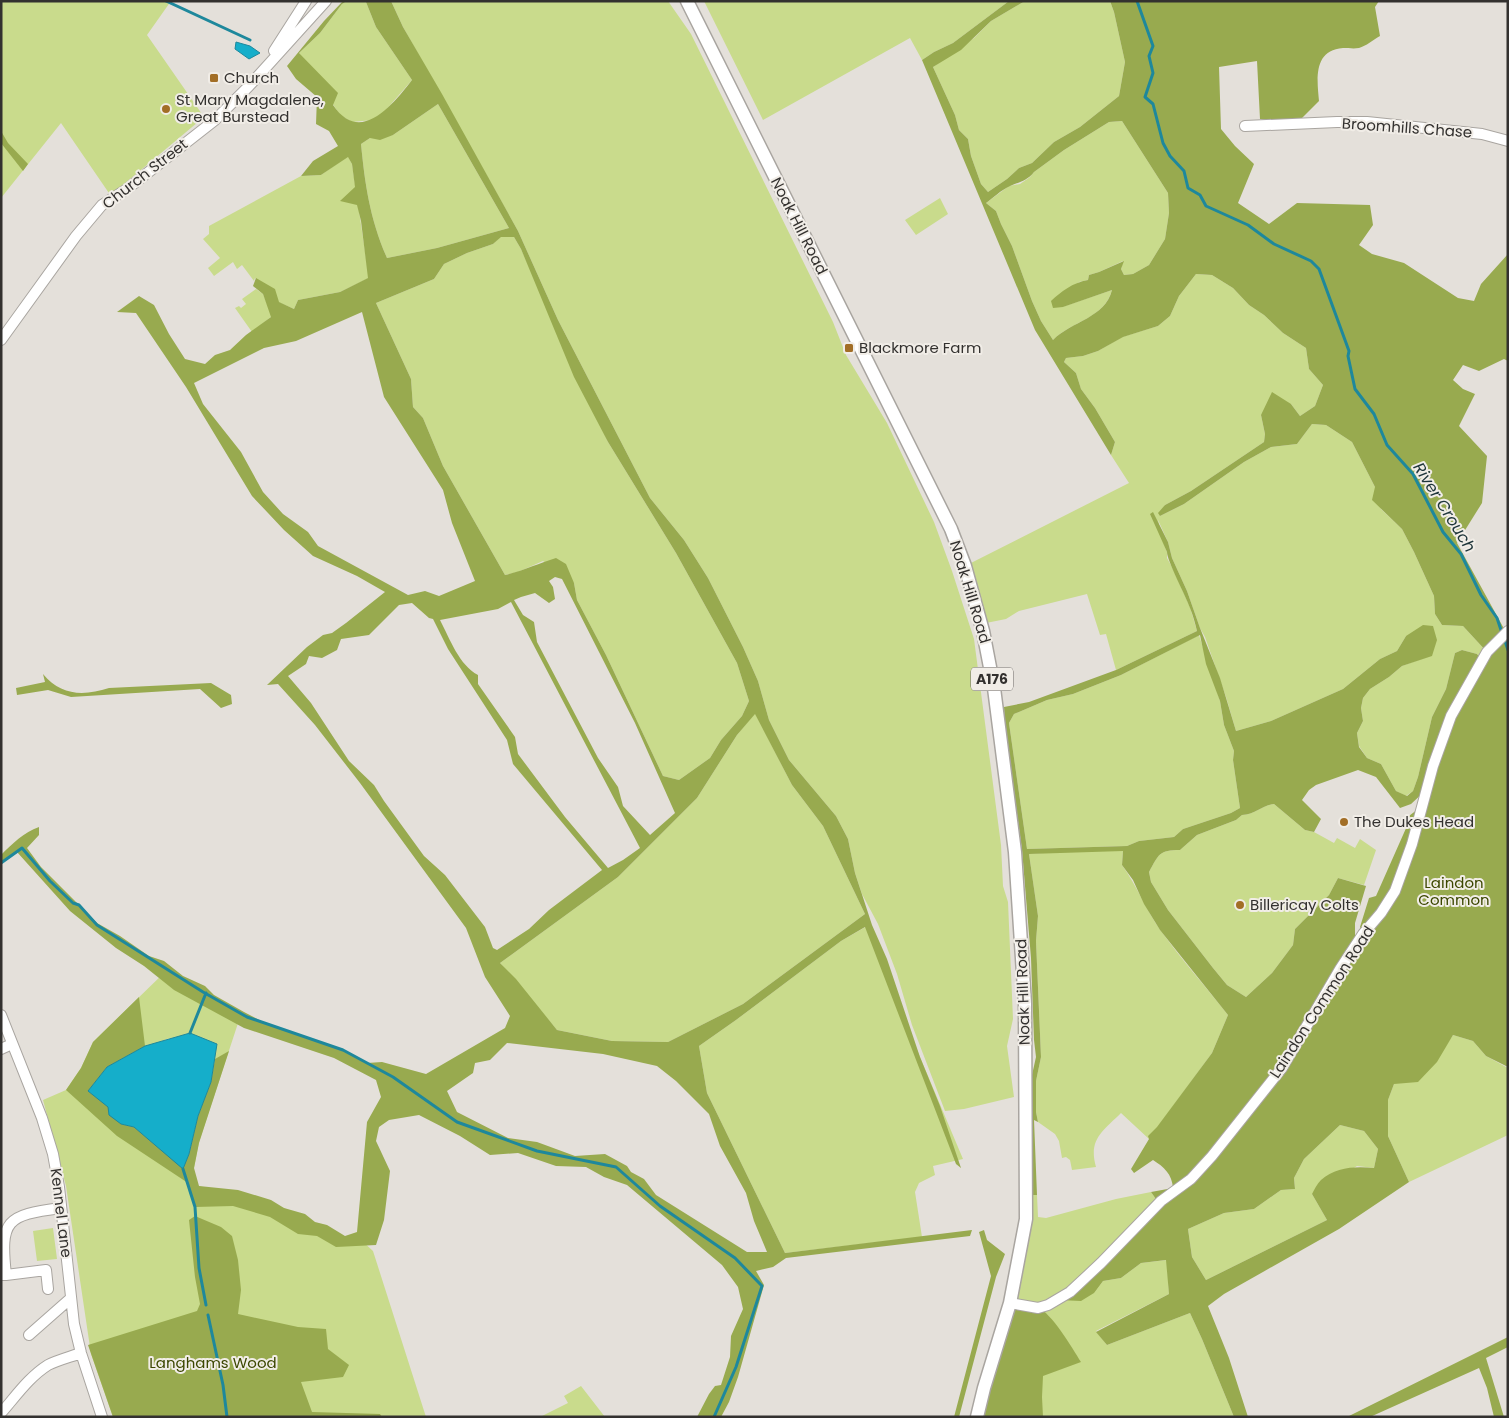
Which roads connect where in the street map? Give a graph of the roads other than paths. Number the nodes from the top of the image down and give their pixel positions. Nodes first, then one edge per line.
1 (306, 1) edge
2 (326, 1) edge
3 (686, 1) edge
4 (270, 63) junction
5 (1245, 126) dead end
6 (1508, 141) edge
7 (1, 340) edge
8 (1504, 634) edge
9 (1, 1015) edge
10 (12, 1044) junction
11 (1, 1049) edge
12 (61, 1208) junction
13 (4, 1275) edge
14 (48, 1289) dead end
15 (71, 1298) junction
16 (1010, 1303) junction
17 (29, 1335) dead end
18 (81, 1353) junction
19 (1, 1413) edge
20 (102, 1417) edge
21 (976, 1417) edge

1 - 4 street
2 - 4 street, Church Street
3 - 16 main road, Noak Hill Road / A176
4 - 7 street, Church Street
5 - 6 street, Broomhills Chase
8 - 16 street, Laindon Common Road
9 - 10 street, Kennel Lane
10 - 11 street
10 - 12 street, Kennel Lane
12 - 13 street
12 - 15 street, Kennel Lane
13 - 14 street
15 - 17 street
15 - 18 street, Kennel Lane
16 - 21 main road, Noak Hill Road / A176
18 - 19 street
18 - 20 street, Kennel Lane

